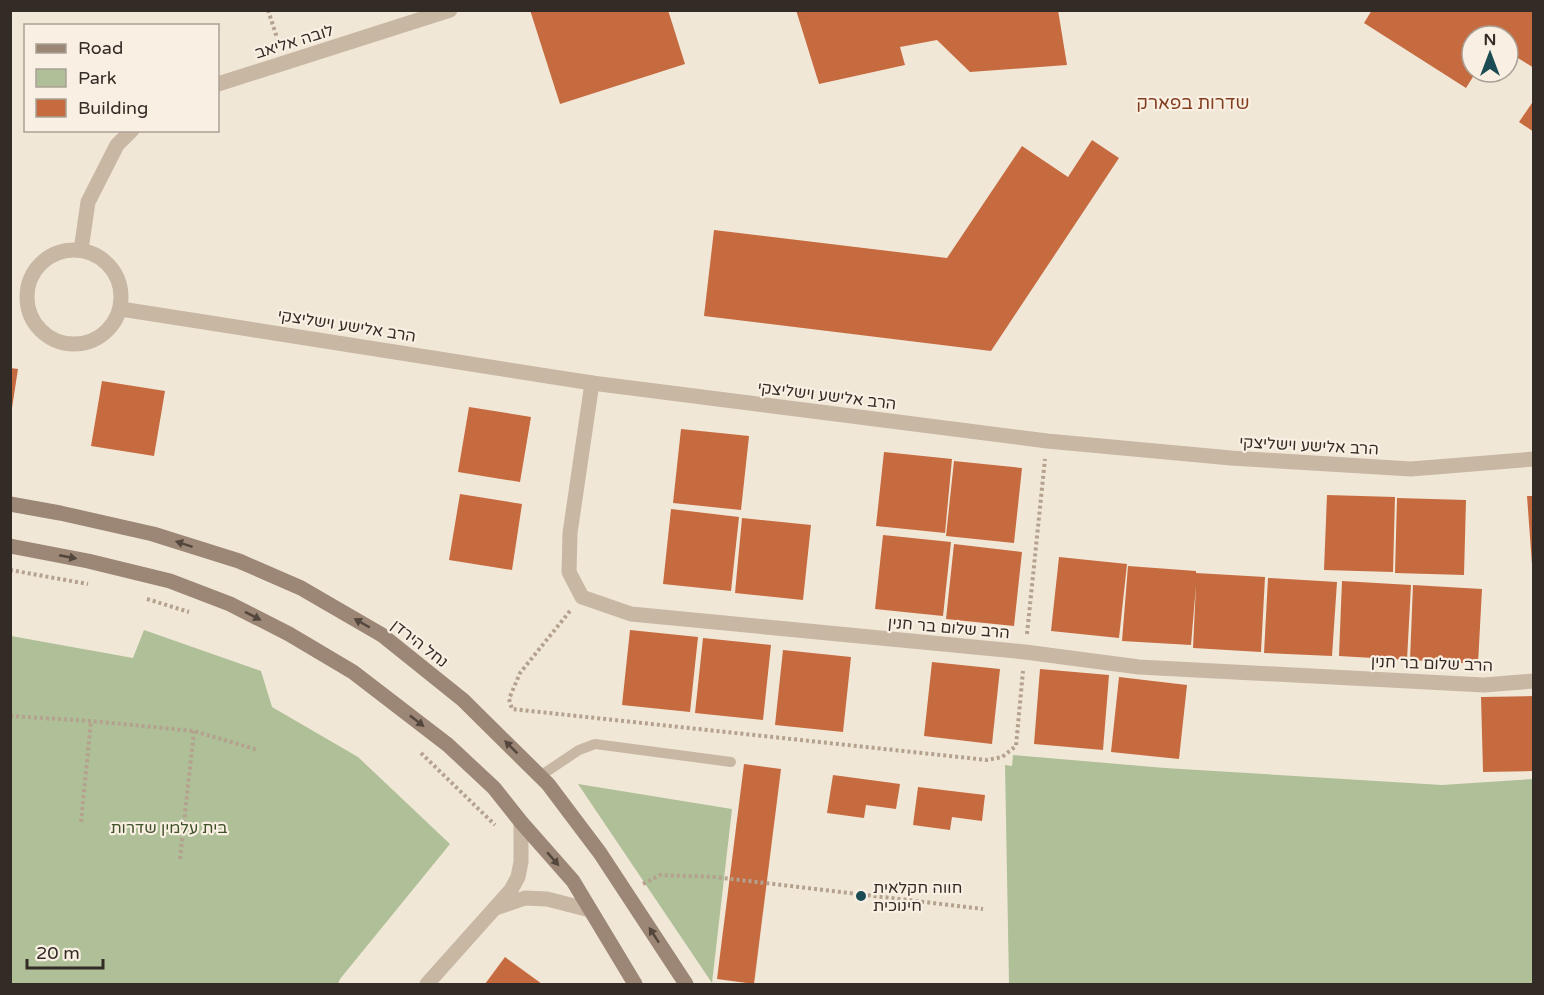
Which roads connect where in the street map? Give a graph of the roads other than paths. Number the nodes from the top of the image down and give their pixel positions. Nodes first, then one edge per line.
1 (450, 10) edge
2 (219, 84) edge
3 (130, 132) edge
4 (81, 250) junction
5 (10, 292) edge
6 (26, 294) junction
7 (121, 309) junction
8 (592, 383) junction
9 (1533, 459) edge
10 (10, 504) edge
11 (10, 546) edge
12 (1533, 681) edge
13 (731, 762) dead end
14 (540, 776) junction
15 (521, 822) junction
16 (493, 909) junction
17 (590, 910) junction
18 (427, 984) edge
19 (635, 984) edge
20 (686, 984) edge

1 - 2 street, לובה אליאב
3 - 4 street
4 - 6 street
4 - 7 street
5 - 6 street
6 - 7 street
7 - 8 street, הרב אלישע וישליצקי
8 - 9 street, הרב אלישע וישליצקי
8 - 12 street, הרב שלום בר חנין
14 -> 10 main road, נחל הירדן
11 -> 15 main road
13 - 14 lane
20 -> 14 main road, נחל הירדן
15 - 16 street
15 -> 17 main road
16 - 17 street
16 - 18 street
17 - 19 main road

